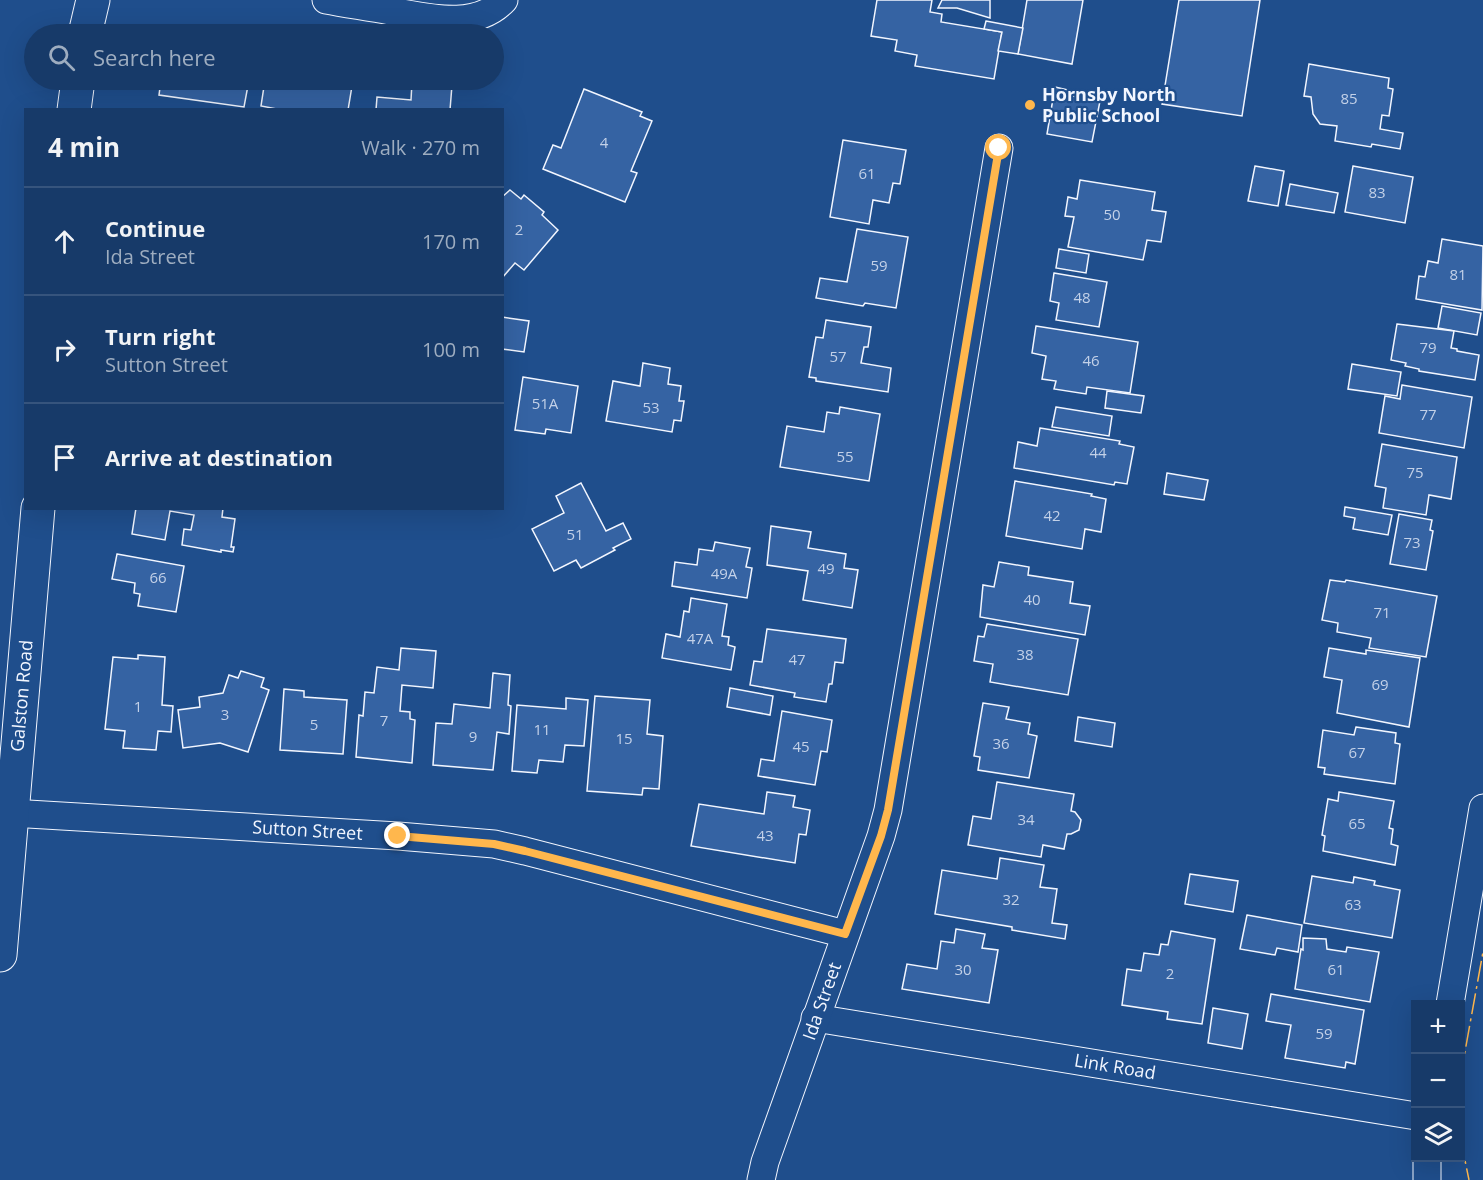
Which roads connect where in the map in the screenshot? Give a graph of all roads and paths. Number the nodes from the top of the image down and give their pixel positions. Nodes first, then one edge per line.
1 (93, 0) edge
2 (326, 0) edge
3 (504, 0) edge
4 (88, 24) edge
5 (77, 90) edge
6 (74, 108) edge
7 (999, 148) dead end
8 (38, 510) edge
9 (1483, 808) edge
10 (11, 813) junction
11 (845, 934) junction
12 (0, 956) edge
13 (1451, 1000) edge
14 (815, 1018) junction
15 (1411, 1115) edge
16 (1428, 1162) edge
17 (761, 1180) edge
18 (1427, 1180) edge

1 - 4 main road
2 - 3 street
5 - 6 main road
7 - 11 street, Ida Street
8 - 10 main road, Galston Road
9 - 13 street
10 - 11 street, Sutton Street
10 - 12 main road, Galston Road
11 - 14 street, Ida Street
14 - 15 street, Link Road
14 - 17 street, Ida Street
16 - 18 street

